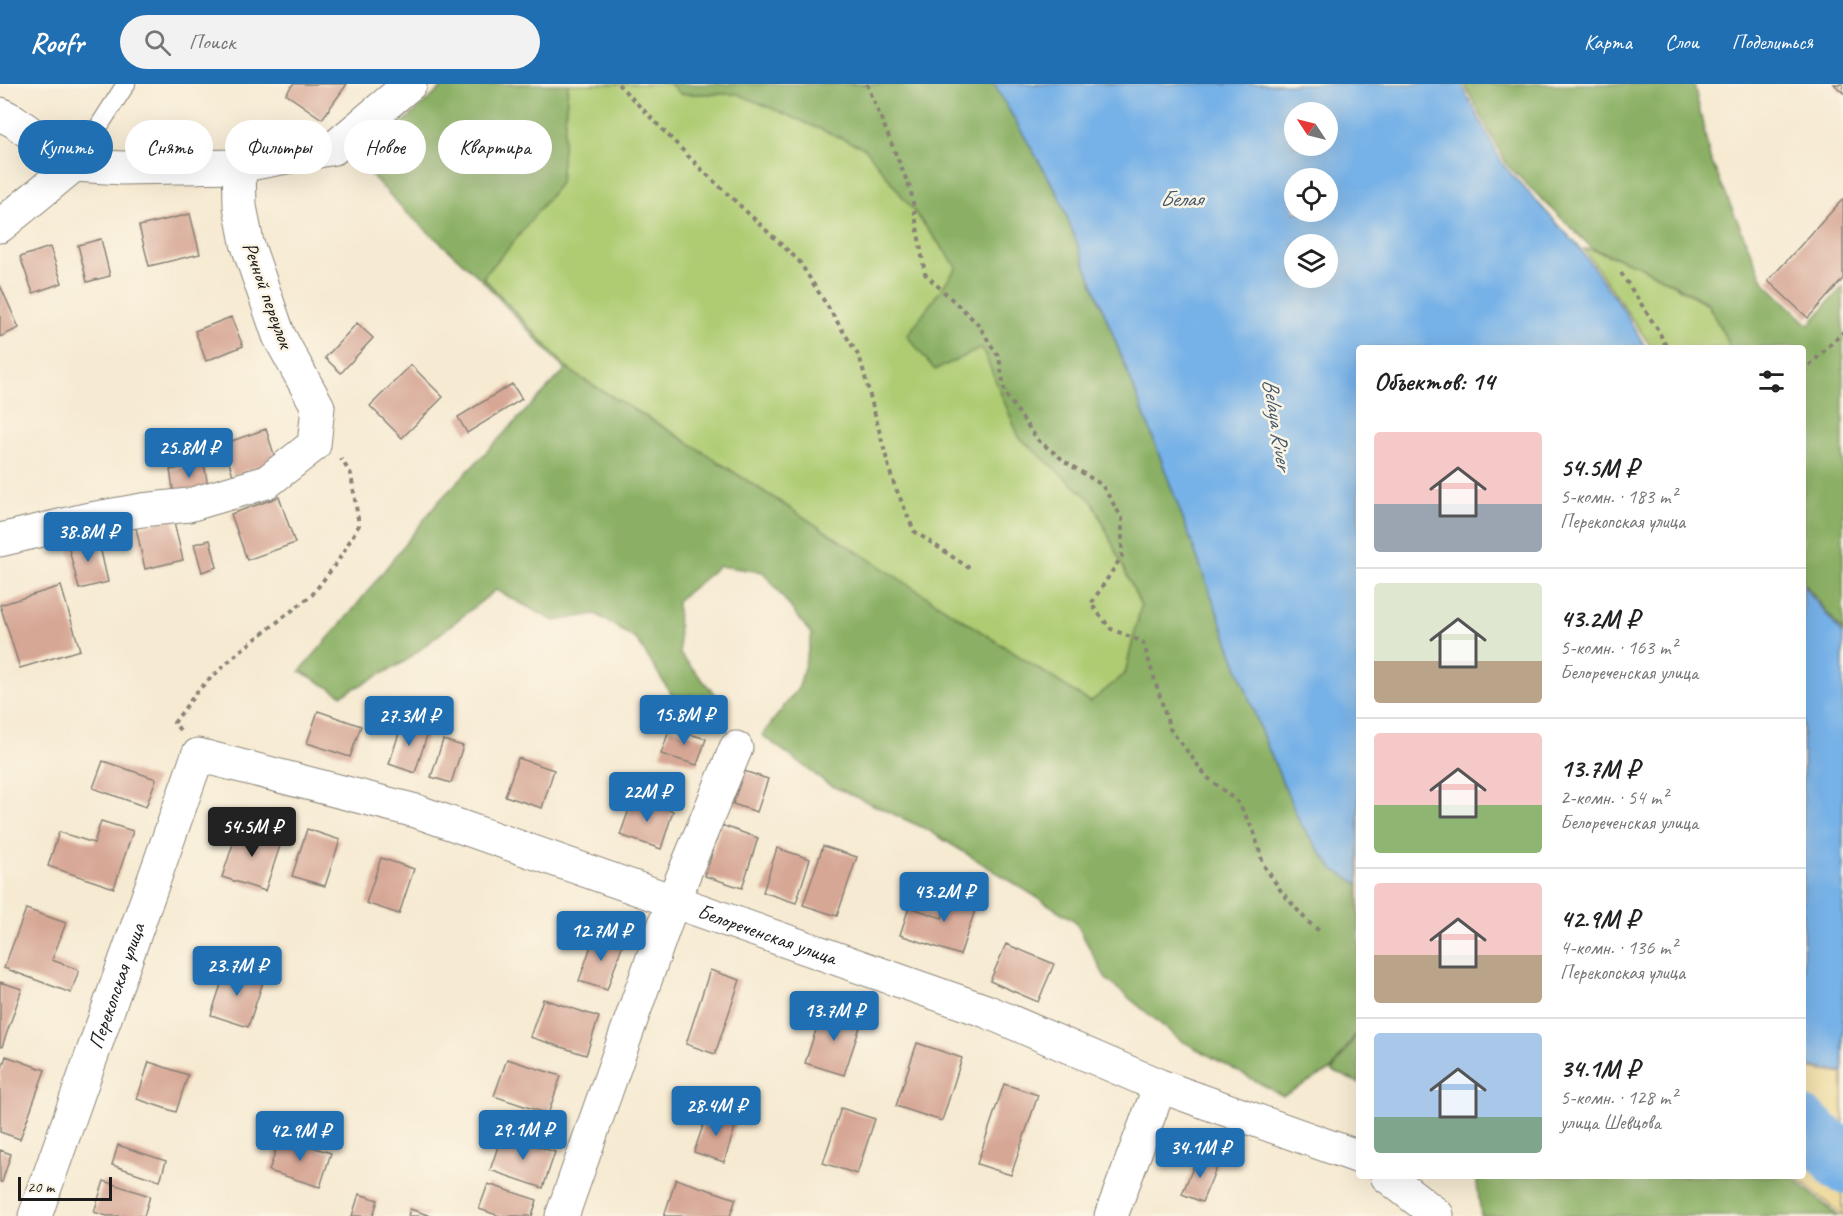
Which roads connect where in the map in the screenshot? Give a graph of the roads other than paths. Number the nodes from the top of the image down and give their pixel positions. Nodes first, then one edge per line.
1 (126, 84) edge
2 (410, 84) edge
3 (0, 114) edge
4 (103, 120) edge
5 (18, 124) edge
6 (332, 148) edge
7 (225, 166) edge
8 (113, 167) edge
9 (63, 174) edge
10 (239, 174) edge
11 (0, 226) edge
12 (0, 540) edge
13 (736, 748) dead end
14 (198, 755) joint
15 (673, 901) junction
16 (1160, 1086) junction
17 (1356, 1156) edge
18 (1391, 1179) edge
19 (1437, 1215) edge
20 (34, 1216) edge
21 (562, 1216) edge
22 (1112, 1216) edge

1 - 4 lane
2 - 6 street
3 - 5 street
7 - 8 street
9 - 11 street
10 - 12 street, Речной переулок
13 - 15 street
14 - 15 street, Белореченская улица
14 - 20 street, Перекопская улица
15 - 16 street, Белореченская улица
15 - 21 street
16 - 17 street, Белореченская улица
16 - 22 street
18 - 19 street

